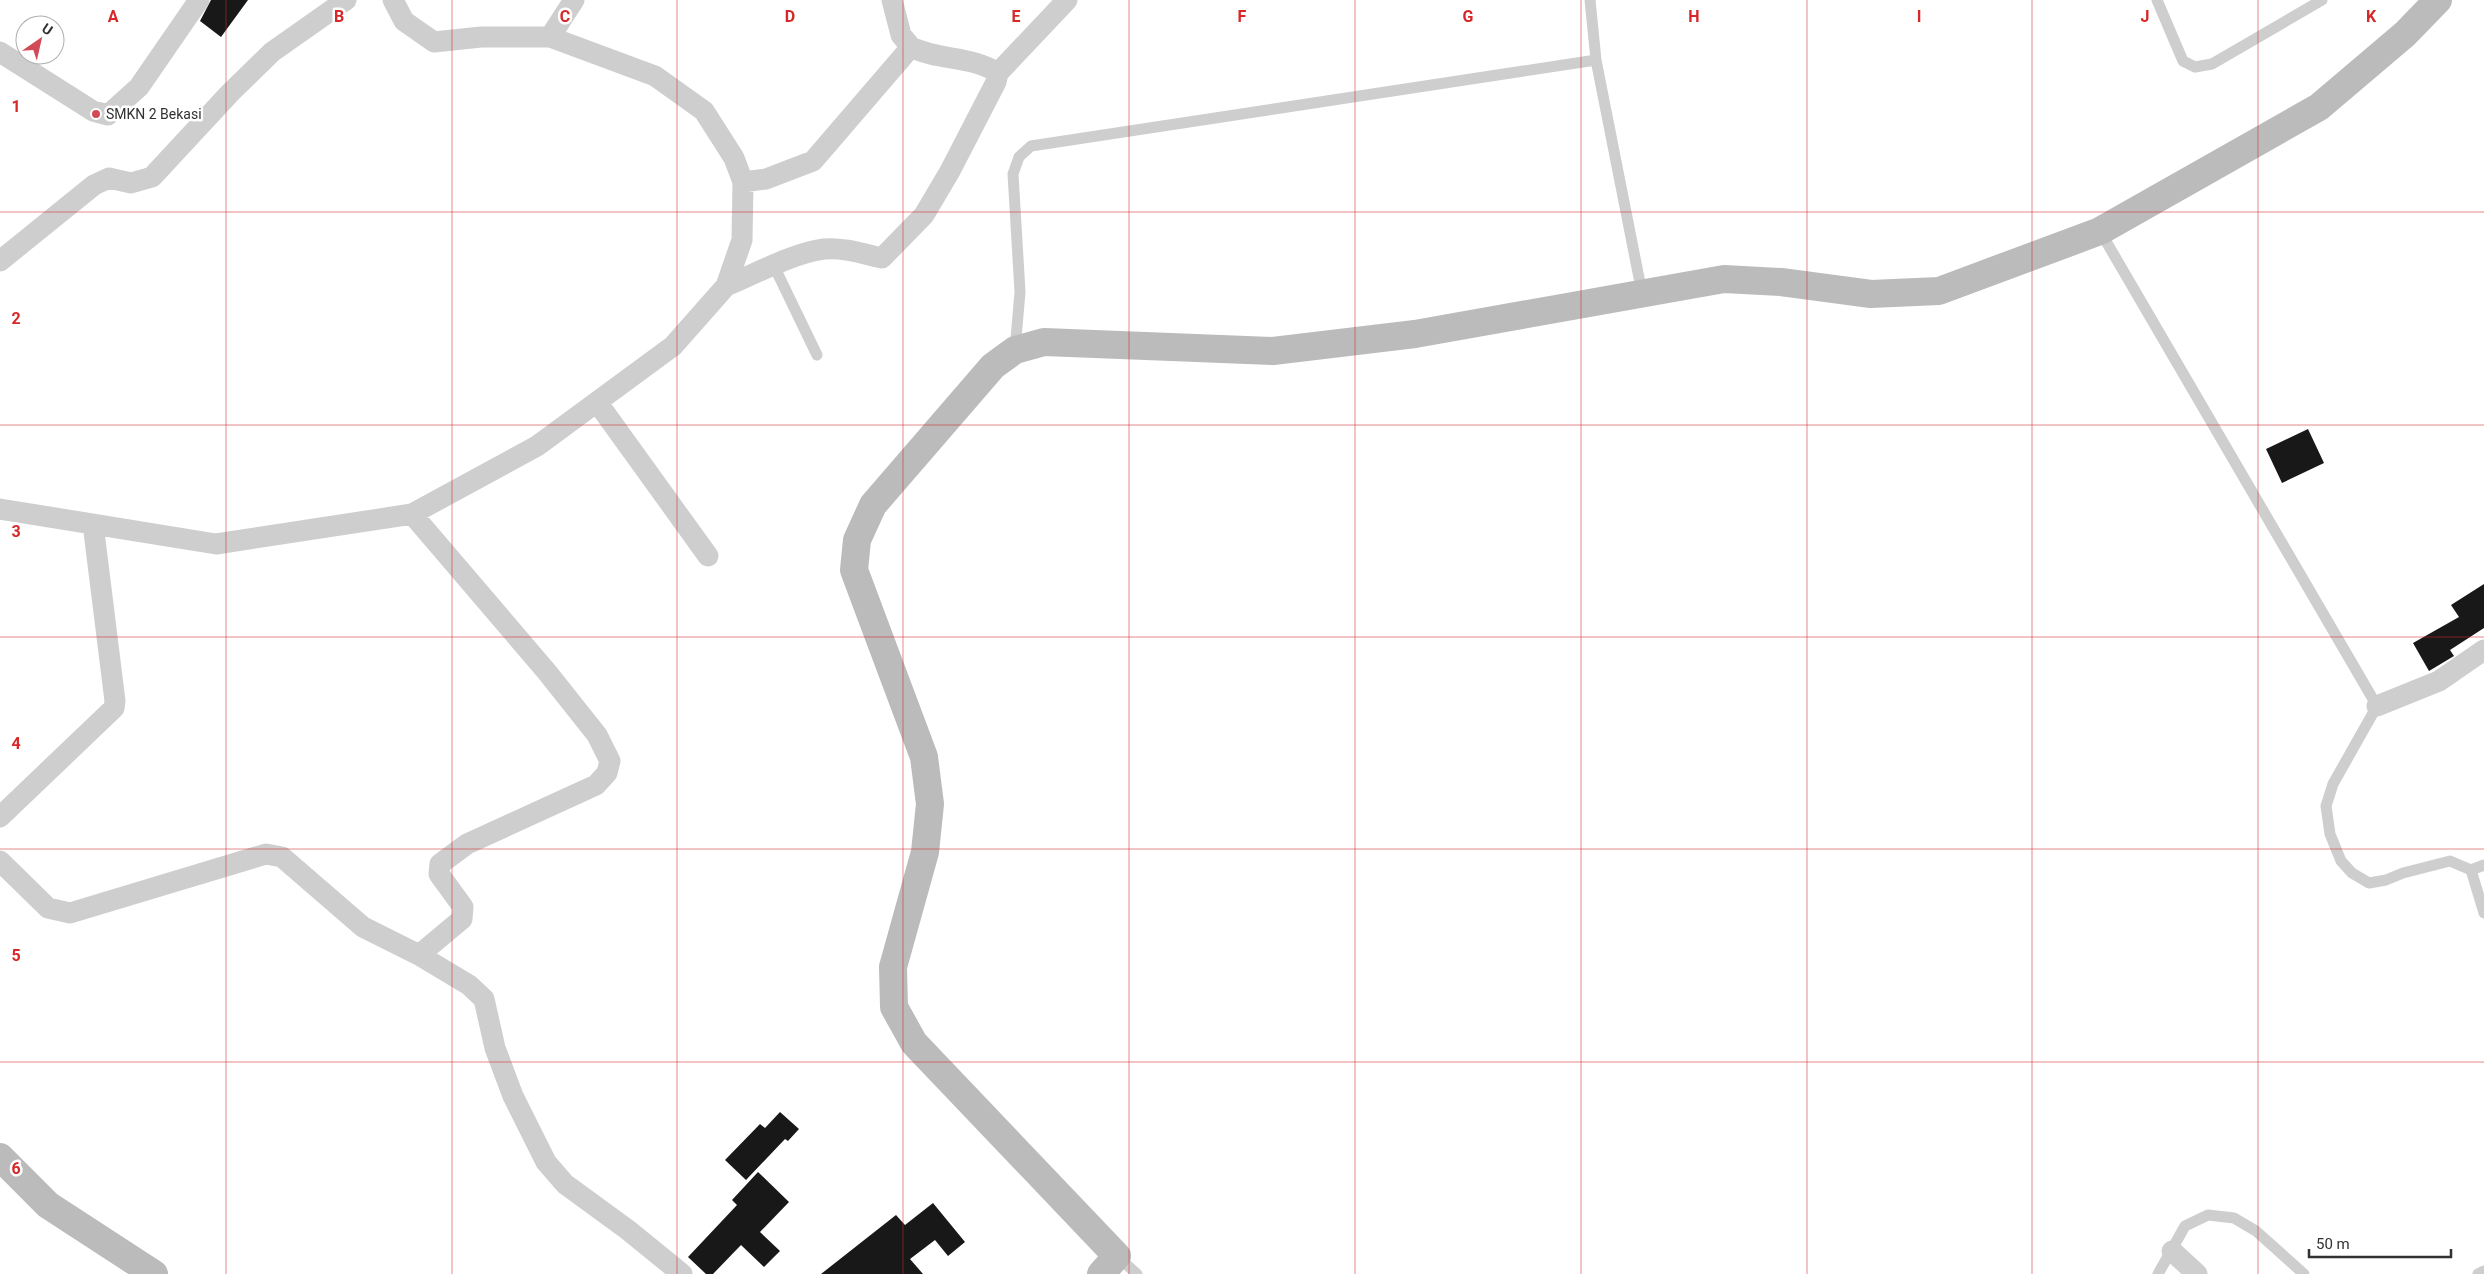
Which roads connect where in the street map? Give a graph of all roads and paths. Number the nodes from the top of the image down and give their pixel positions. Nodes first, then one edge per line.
1 (199, 0) edge
2 (346, 0) edge
3 (393, 0) edge
4 (574, 0) edge
5 (892, 0) edge
6 (1068, 0) edge
7 (1590, 0) edge
8 (2157, 0) edge
9 (2322, 0) edge
10 (2438, 0) edge
11 (550, 37) junction
12 (911, 47) junction
13 (0, 52) edge
14 (1596, 60) junction
15 (998, 73) junction
16 (743, 182) junction
17 (2100, 231) junction
18 (0, 261) edge
19 (774, 266) junction
20 (726, 286) junction
21 (1642, 293) junction
22 (1015, 350) junction
23 (817, 355) dead end
24 (597, 402) junction
25 (0, 509) edge
26 (412, 514) junction
27 (93, 524) junction
28 (708, 556) dead end
29 (2484, 650) edge
30 (2376, 706) junction
31 (0, 817) edge
32 (0, 861) edge
33 (2484, 865) edge
34 (2471, 870) junction
35 (2484, 913) edge
36 (419, 956) junction
37 (0, 1157) edge
38 (2172, 1251) junction
39 (1118, 1268) edge
40 (2484, 1271) edge
41 (154, 1274) edge
42 (682, 1274) edge
43 (2158, 1274) edge
44 (2197, 1274) edge
45 (2304, 1274) edge
46 (2478, 1274) edge

1 - 13 street
2 - 18 street
3 - 11 street
4 - 11 street
5 - 12 street
6 - 15 street
7 - 14 lane
8 - 9 lane
10 - 17 street
11 - 16 street
12 - 15 street
12 - 16 street
14 - 21 lane
14 - 22 lane
15 - 19 street
16 - 20 street
17 - 21 street
17 - 30 lane
19 - 20 street
19 - 23 lane
20 - 24 street
21 - 22 street
22 - 39 street
24 - 26 street
24 - 28 street
25 - 27 street
26 - 27 street
26 - 36 street
27 - 31 street
29 - 30 street
30 - 34 lane
32 - 36 street
33 - 34 lane
34 - 35 lane
36 - 42 street
37 - 41 street
38 - 43 lane
38 - 44 street
38 - 45 lane
40 - 46 lane

